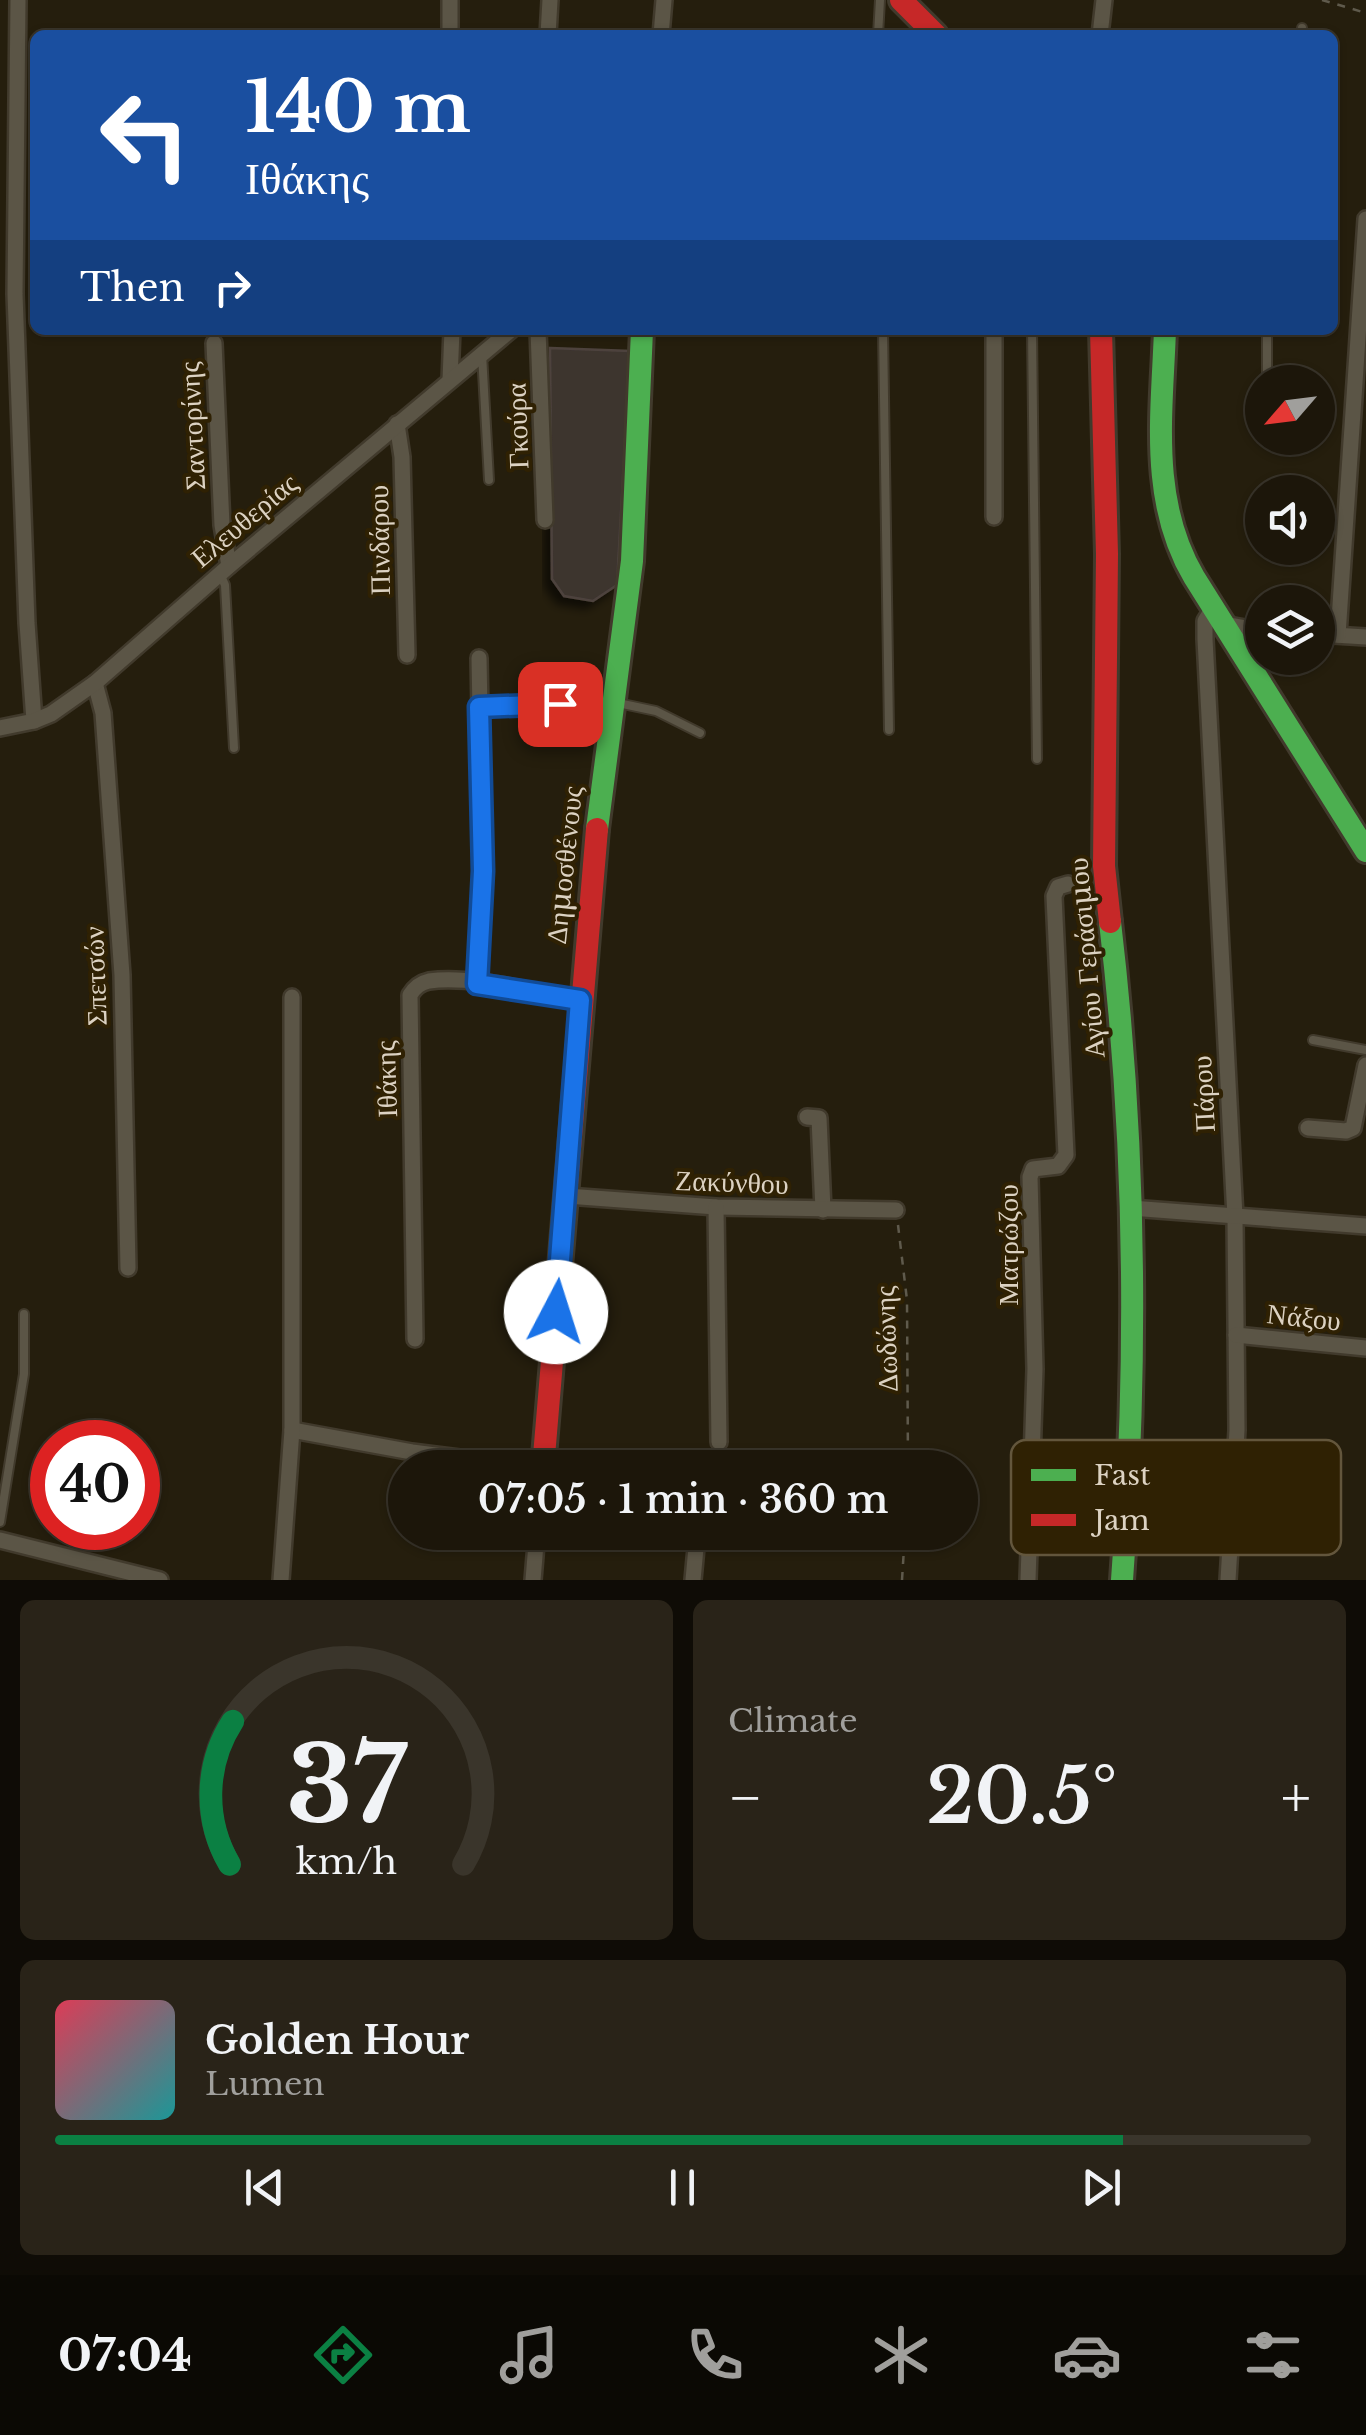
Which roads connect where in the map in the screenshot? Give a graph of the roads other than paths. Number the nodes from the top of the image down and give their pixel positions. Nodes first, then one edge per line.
1 (18, 0) edge
2 (450, 0) edge
3 (550, 0) edge
4 (664, 0) edge
5 (880, 0) edge
6 (901, 0) edge
7 (1104, 0) edge
8 (450, 30) edge
9 (548, 30) edge
10 (662, 30) edge
11 (878, 30) edge
12 (931, 30) edge
13 (1101, 30) edge
14 (1366, 219) edge
15 (452, 335) edge
16 (505, 335) edge
17 (538, 335) edge
18 (642, 335) edge
19 (882, 335) edge
20 (994, 335) edge
21 (1032, 335) edge
22 (1101, 335) edge
23 (1165, 335) edge
24 (1267, 335) edge
25 (214, 343) dead end
26 (482, 354) junction
27 (1267, 365) edge
28 (450, 380) junction
29 (397, 424) junction
30 (489, 480) dead end
31 (994, 517) dead end
32 (545, 520) dead end
33 (224, 569) junction
34 (1218, 616) junction
35 (1245, 625) edge
36 (1335, 635) edge
37 (1338, 635) junction
38 (1366, 638) edge
39 (407, 655) dead end
40 (478, 658) dead end
41 (95, 683) junction
42 (614, 702) junction
43 (560, 704) dead end
44 (479, 707) junction
45 (34, 722) junction
46 (0, 728) edge
47 (889, 730) dead end
48 (700, 733) dead end
49 (234, 748) dead end
50 (1037, 759) dead end
51 (1366, 850) edge
52 (1068, 884) dead end
53 (477, 984) junction
54 (292, 996) dead end
55 (580, 1000) junction
56 (1313, 1040) dead end
57 (1366, 1050) edge
58 (1366, 1065) edge
59 (807, 1117) dead end
60 (1308, 1128) dead end
61 (567, 1196) junction
62 (716, 1207) junction
63 (1131, 1208) junction
64 (823, 1210) junction
65 (896, 1210) road end
66 (1235, 1217) junction
67 (1366, 1226) edge
68 (128, 1268) dead end
69 (24, 1314) dead end
70 (1236, 1335) junction
71 (415, 1339) dead end
72 (1366, 1348) edge
73 (292, 1430) junction
74 (1032, 1440) edge
75 (1132, 1440) edge
76 (1237, 1440) edge
77 (719, 1442) dead end
78 (401, 1450) edge
79 (542, 1450) edge
80 (0, 1522) edge
81 (1, 1546) edge
82 (536, 1550) edge
83 (696, 1550) edge
84 (1029, 1555) edge
85 (1124, 1555) edge
86 (1230, 1555) edge
87 (160, 1580) edge
88 (281, 1580) edge
89 (533, 1580) edge
90 (693, 1580) edge
91 (1028, 1580) edge
92 (1122, 1580) edge
93 (1228, 1580) edge

1 - 45 street
2 - 8 street
3 - 9 street
4 - 10 street
5 - 11 lane
6 - 12 street
7 - 13 street
14 - 37 street
15 - 28 street
16 - 26 street, Ελευθερίας
17 - 32 street, Γκούρα
18 - 42 street, Δημοσθένους
19 - 47 lane
20 - 31 street
21 - 50 lane
22 - 63 street, Αγίου Γεράσιμου
23 - 34 street
24 - 27 lane
25 - 33 street, Σαντορίνης
26 - 28 street, Ελευθερίας
26 - 30 lane
28 - 29 street, Ελευθερίας
29 - 33 street, Ελευθερίας
29 - 39 street, Πινδάρου
33 - 41 street, Ελευθερίας
33 - 49 lane
34 - 35 street
34 - 51 street
34 - 66 street, Πάρου
36 - 37 street
37 - 38 street
40 - 44 street
41 - 45 street, Ελευθερίας
41 - 68 street, Σπετσών
42 - 48 lane
42 - 55 street, Δημοσθένους
43 - 44 street
44 - 53 street
45 - 46 street, Ελευθερίας
52 - 74 street, Ματρώζου
53 - 55 street, Ιθάκης
53 - 71 street, Ιθάκης
54 - 73 street
55 - 61 street, Δημοσθένους
56 - 57 lane
58 - 60 street
59 - 64 street
61 - 62 street, Ζακύνθου
61 - 79 street, Δημοσθένους
62 - 64 street, Ζακύνθου
62 - 77 street
63 - 66 street
63 - 75 street, Αγίου Γεράσιμου
64 - 65 street, Ζακύνθου
66 - 67 street
66 - 70 street, Πάρου
69 - 80 lane
70 - 72 street, Νάξου
70 - 76 street, Πάρου
73 - 78 street
73 - 88 street
81 - 87 street
82 - 89 street
83 - 90 street
84 - 91 street, Ματρώζου
85 - 92 street, Αγίου Γεράσιμου
86 - 93 street, Πάρου

